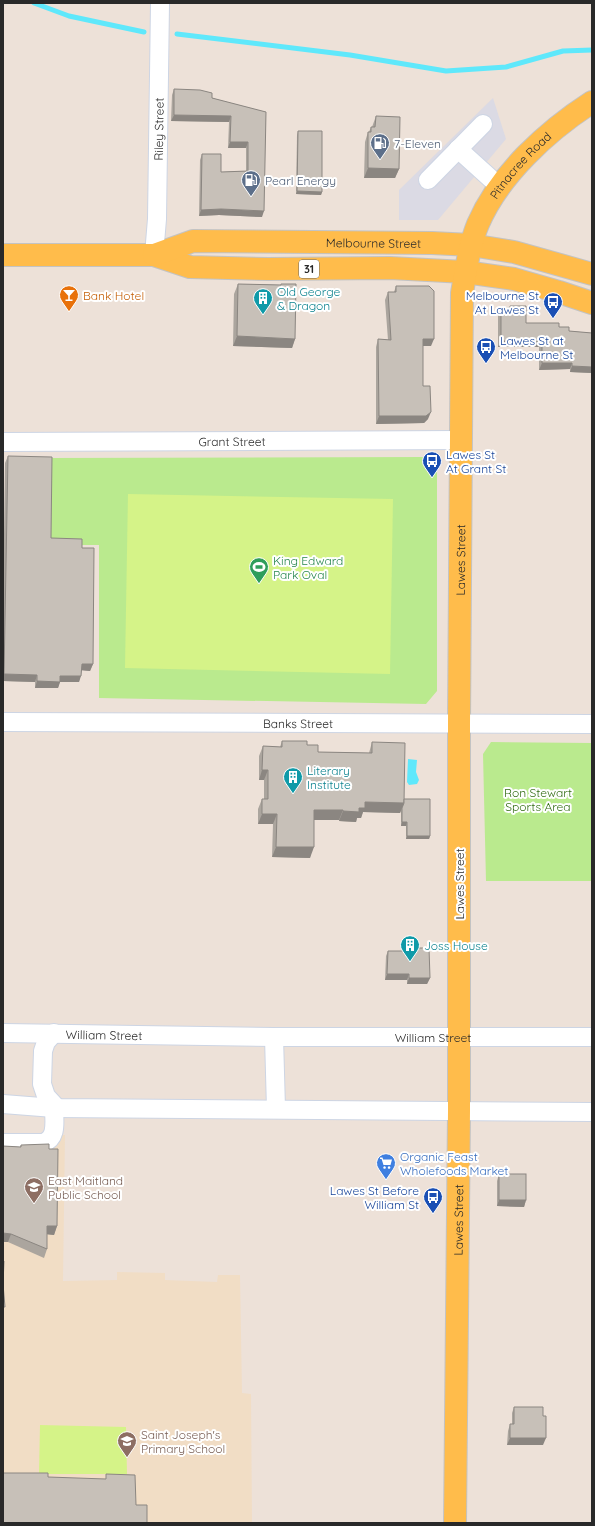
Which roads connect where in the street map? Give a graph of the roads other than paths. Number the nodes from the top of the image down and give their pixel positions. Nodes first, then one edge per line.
1 (160, 3) edge
2 (592, 102) edge
3 (483, 124) dead end
4 (458, 150) junction
5 (428, 180) dead end
6 (500, 187) junction
7 (471, 245) junction
8 (3, 255) edge
9 (154, 255) junction
10 (465, 272) junction
11 (592, 274) edge
12 (592, 303) edge
13 (460, 440) junction
14 (3, 442) edge
15 (3, 722) edge
16 (459, 723) junction
17 (592, 724) edge
18 (3, 1033) edge
19 (54, 1033) junction
20 (274, 1037) junction
21 (592, 1037) edge
22 (459, 1038) junction
23 (3, 1104) edge
24 (56, 1108) junction
25 (276, 1109) junction
26 (459, 1111) junction
27 (592, 1112) edge
28 (3, 1143) edge
29 (455, 1523) edge

1 - 9 street, Riley Street
2 - 6 main road, Pitnacree Road
3 - 4 street
4 - 5 street
4 - 6 street
6 - 7 main road, Pitnacree Road
7 - 9 main road, Melbourne Street / 31
7 - 10 main road, Lawes Street
7 - 11 main road, Melbourne Street / 31
8 - 9 main road, Melbourne Street / 31
9 - 10 main road, Melbourne Street / 31
10 - 12 main road, Melbourne Street / 31
10 - 13 main road, Lawes Street
13 - 14 street, Grant Street
13 - 16 main road, Lawes Street
15 - 16 street, Banks Street
16 - 17 street, Banks Street
16 - 22 main road, Lawes Street
18 - 19 street, William Street
19 - 20 street, William Street
19 - 24 street, William Street
20 - 22 street, William Street
20 - 25 street
21 - 22 street, William Street
22 - 26 main road, Lawes Street
23 - 24 street
24 - 25 street
24 - 28 street
25 - 26 street
26 - 27 street
26 - 29 main road, Lawes Street

